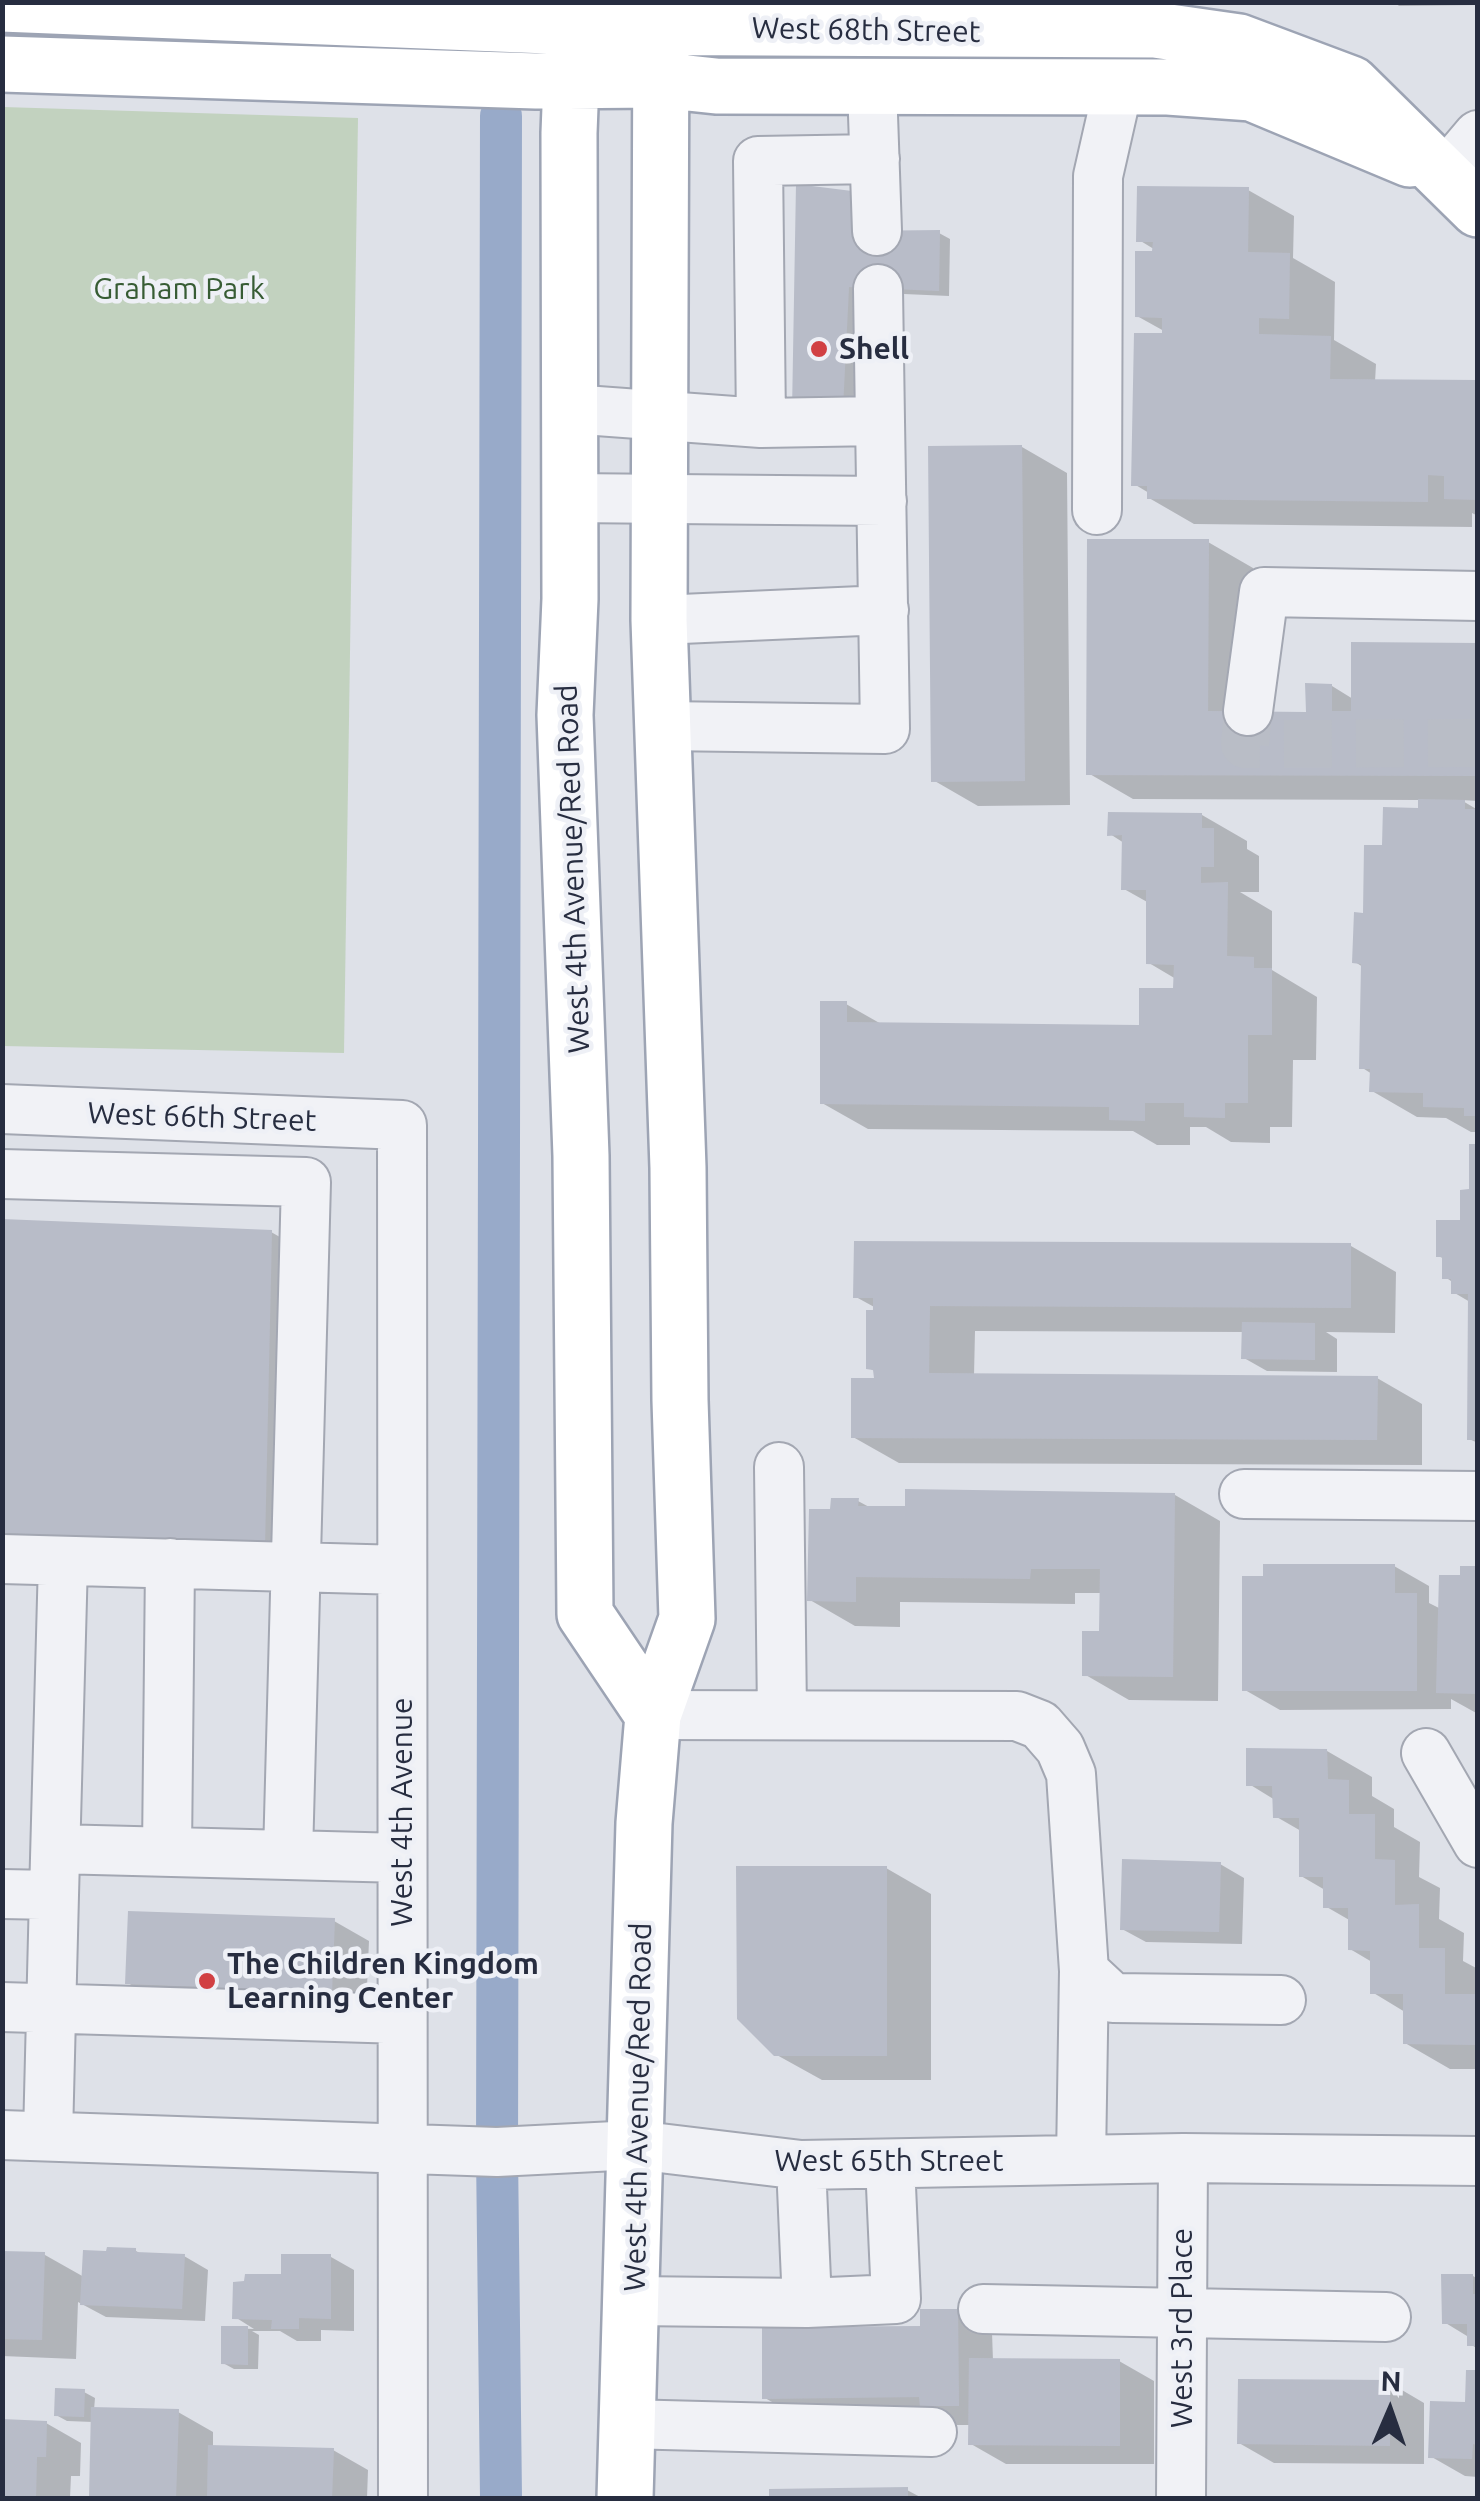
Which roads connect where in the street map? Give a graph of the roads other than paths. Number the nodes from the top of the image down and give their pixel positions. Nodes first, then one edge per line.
1 (2, 4) edge
2 (399, 10) edge
3 (573, 14) edge
4 (661, 14) edge
5 (816, 15) edge
6 (1155, 16) edge
7 (973, 17) edge
8 (2, 64) edge
9 (660, 80) junction
10 (571, 81) junction
11 (872, 86) junction
12 (1118, 88) junction
13 (876, 158) junction
14 (1467, 173) edge
15 (877, 231) dead end
16 (878, 289) dead end
17 (570, 410) junction
18 (658, 417) junction
19 (880, 421) junction
20 (761, 423) junction
21 (660, 497) junction
22 (570, 498) junction
23 (882, 501) junction
24 (1097, 510) dead end
25 (1478, 596) edge
26 (884, 610) junction
27 (659, 620) junction
28 (1248, 711) tunnel mouth
29 (662, 726) junction
30 (2, 1109) edge
31 (268, 1120) junction
32 (402, 1125) joint
33 (2, 1174) edge
34 (266, 1181) junction
35 (779, 1467) dead end
36 (1244, 1494) dead end
37 (1478, 1496) edge
38 (2, 1559) edge
39 (63, 1561) junction
40 (170, 1564) junction
41 (296, 1567) junction
42 (402, 1570) junction
43 (782, 1714) junction
44 (653, 1715) junction
45 (1426, 1753) dead end
46 (1478, 1844) edge
47 (56, 1849) junction
48 (167, 1851) junction
49 (288, 1855) junction
50 (402, 1858) junction
51 (2, 1894) edge
52 (54, 1895) junction
53 (1084, 1971) junction
54 (1281, 2000) dead end
55 (2, 2007) edge
56 (52, 2009) junction
57 (402, 2018) junction
58 (25, 2136) edge
59 (635, 2146) junction
60 (401, 2148) junction
61 (1183, 2158) junction
62 (1081, 2160) junction
63 (1478, 2161) edge
64 (890, 2164) junction
65 (801, 2165) junction
66 (633, 2301) junction
67 (807, 2303) junction
68 (984, 2309) dead end
69 (1182, 2313) junction
70 (1386, 2316) dead end
71 (625, 2424) junction
72 (932, 2432) dead end
73 (403, 2498) edge
74 (625, 2498) edge
75 (1181, 2498) edge

1 - 2 main road, West 68th Street
2 - 3 main road, West 68th Street
3 - 4 main road, West 68th Street
3 - 10 main road, West 4th Avenue/Red Road
4 - 5 main road, West 68th Street
4 - 9 main road, West 4th Avenue/Red Road
5 - 7 main road, West 68th Street
6 - 7 main road, West 68th Street
6 - 14 main road, West 68th Street
8 - 10 main road, West 68th Street
9 - 10 main road, West 68th Street
9 - 11 main road, West 68th Street
9 - 18 main road, West 4th Avenue/Red Road
10 - 17 main road, West 4th Avenue/Red Road
11 - 12 main road, West 68th Street
11 - 13 street
12 - 14 main road, West 68th Street
12 - 24 street
13 - 15 street
13 - 20 street
16 - 19 street
17 - 18 street
17 - 22 main road, West 4th Avenue/Red Road
18 - 20 street
18 - 21 main road, West 4th Avenue/Red Road
19 - 20 street
19 - 23 street
21 - 22 street
21 - 23 street
21 - 27 main road, West 4th Avenue/Red Road
22 - 44 main road, West 4th Avenue/Red Road
23 - 26 street
25 - 28 street
26 - 27 street
26 - 29 street
27 - 29 main road, West 4th Avenue/Red Road
29 - 44 main road, West 4th Avenue/Red Road
30 - 31 street, West 66th Street
31 - 32 street, West 66th Street
31 - 34 street
32 - 42 street, West 4th Avenue
33 - 34 street
34 - 41 street
35 - 43 street
36 - 37 street
38 - 39 street
39 - 40 street
39 - 47 street
40 - 41 street
40 - 48 street
41 - 42 street
41 - 49 street
42 - 50 street, West 4th Avenue
43 - 44 street
43 - 53 street
44 - 59 main road, West 4th Avenue/Red Road
45 - 46 street
47 - 48 street
47 - 52 street
48 - 49 street
49 - 50 street
50 - 57 street, West 4th Avenue
51 - 52 street
52 - 56 street
53 - 54 street
53 - 62 street
55 - 56 street
56 - 57 street
56 - 58 street
57 - 60 street, West 4th Avenue
58 - 60 street, West 65th Street
59 - 60 street, West 65th Street
59 - 65 street, West 65th Street
59 - 66 main road, West 4th Avenue/Red Road
60 - 73 street, West 4th Avenue
61 - 62 street, West 65th Street
61 - 63 street, West 65th Street
61 - 69 street, West 3rd Place
62 - 64 street, West 65th Street
64 - 65 street, West 65th Street
64 - 67 street
65 - 67 street
66 - 67 street
66 - 71 main road, West 4th Avenue/Red Road
68 - 69 street
69 - 70 street
69 - 75 street, West 3rd Place
71 - 72 street
71 - 74 main road, West 4th Avenue/Red Road

